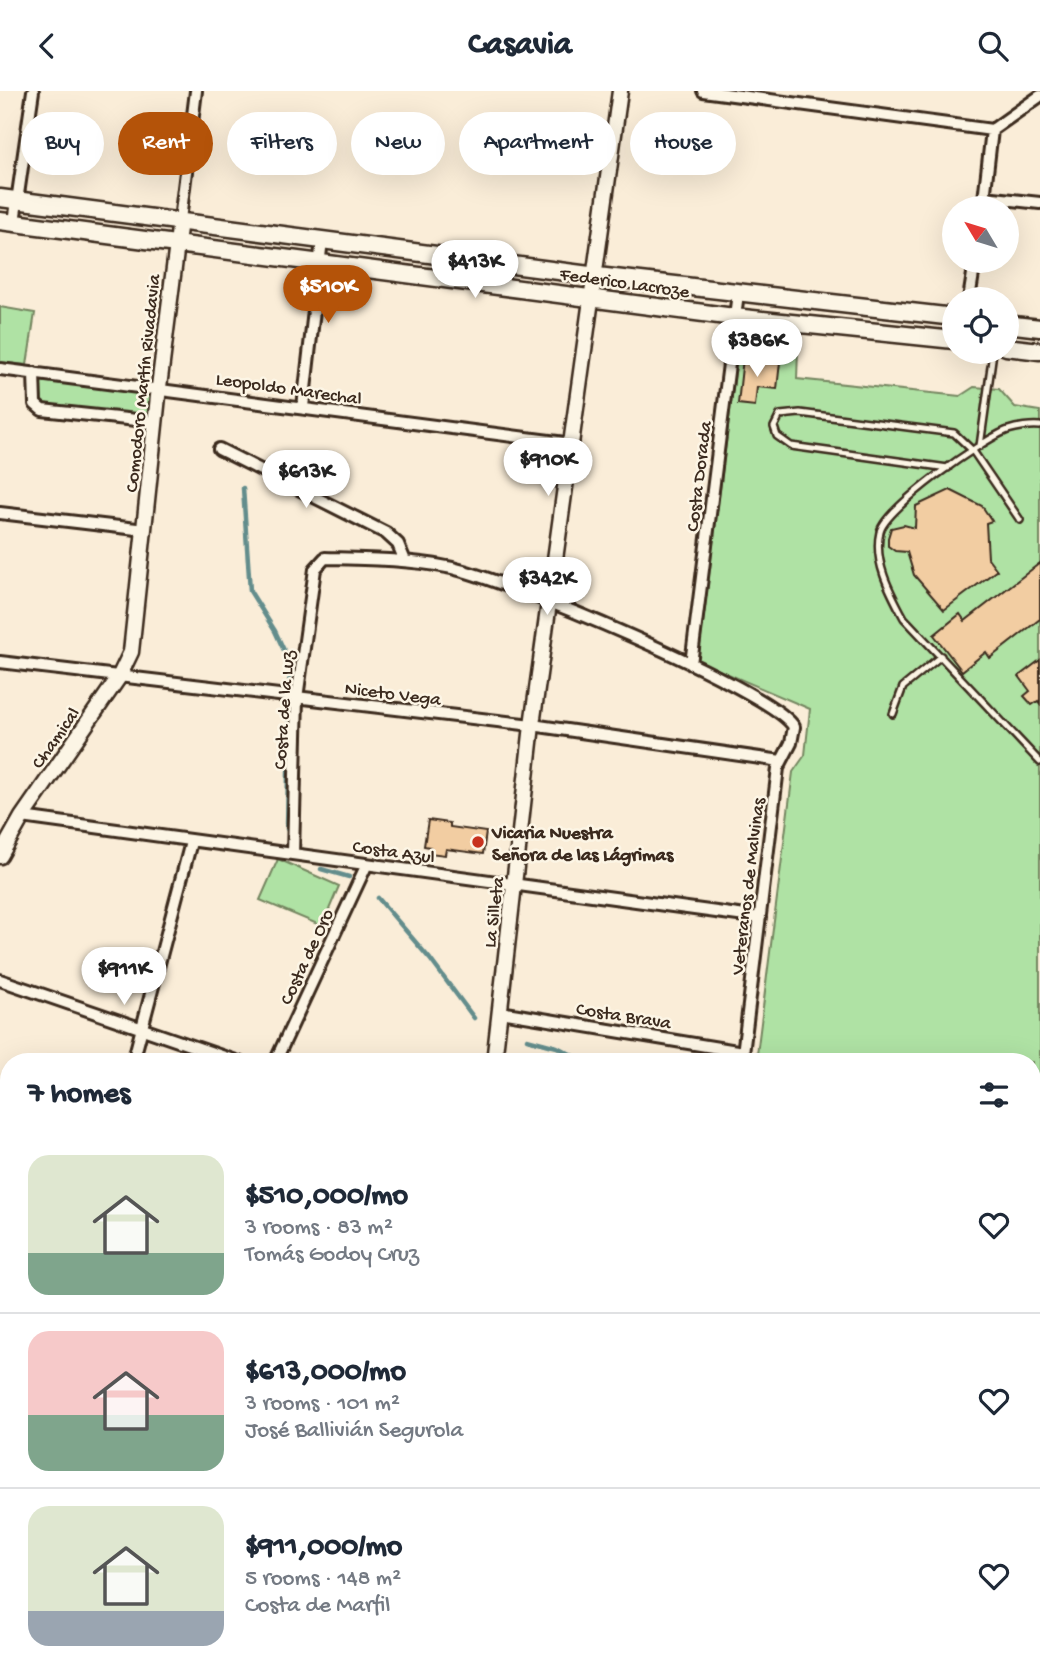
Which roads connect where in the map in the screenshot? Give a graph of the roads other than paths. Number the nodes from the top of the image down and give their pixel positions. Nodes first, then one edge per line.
1 (33, 91) edge
2 (196, 91) edge
3 (620, 91) edge
4 (703, 91) edge
5 (1040, 96) edge
6 (992, 130) junction
7 (985, 196) edge
8 (0, 198) edge
9 (18, 201) junction
10 (1019, 203) edge
11 (1040, 203) edge
12 (180, 220) junction
13 (7, 221) edge
14 (321, 240) junction
15 (176, 243) junction
16 (320, 262) junction
17 (597, 276) junction
18 (738, 293) junction
19 (593, 297) junction
20 (942, 316) edge
21 (734, 317) junction
22 (1019, 326) edge
23 (1040, 328) edge
24 (942, 339) edge
25 (1019, 349) edge
26 (1040, 351) edge
27 (991, 364) edge
28 (0, 369) edge
29 (34, 373) junction
30 (159, 387) junction
31 (303, 407) junction
32 (155, 422) junction
33 (1040, 426) edge
34 (573, 444) junction
35 (980, 446) junction
36 (219, 449) dead end
37 (973, 451) junction
38 (948, 468) junction
39 (0, 513) edge
40 (1020, 520) dead end
41 (145, 530) junction
42 (405, 561) junction
43 (550, 601) junction
44 (941, 656) junction
45 (0, 662) edge
46 (691, 664) junction
47 (119, 677) junction
48 (297, 698) junction
49 (893, 714) dead end
50 (532, 725) junction
51 (781, 761) junction
52 (1040, 762) edge
53 (22, 817) junction
54 (191, 842) junction
55 (293, 854) junction
56 (0, 856) edge
57 (367, 864) junction
58 (514, 884) junction
59 (760, 918) junction
60 (0, 980) edge
61 (500, 1011) junction
62 (142, 1030) junction
63 (136, 1053) edge
64 (212, 1053) edge
65 (279, 1053) edge
66 (495, 1053) edge
67 (722, 1053) edge
68 (743, 1053) edge

1 - 9 street
2 - 12 street, Comodoro Martín Rivadavia
3 - 17 street, La Silleta
4 - 6 street
5 - 6 street
6 - 7 street
8 - 9 main road, Federico Lacroze
9 - 12 main road, Federico Lacroze
9 - 13 street
10 - 11 street
12 - 14 main road, Federico Lacroze
12 - 15 street, Comodoro Martín Rivadavia
13 - 15 main road, Federico Lacroze
14 - 16 street
14 - 17 main road, Federico Lacroze
15 - 16 main road, Federico Lacroze
15 - 30 street, Comodoro Martín Rivadavia
16 - 19 main road, Federico Lacroze
16 - 31 street
17 - 18 main road, Federico Lacroze
17 - 19 street, La Silleta
18 - 20 main road, Federico Lacroze
18 - 21 street, Costa Dorada
19 - 21 main road, Federico Lacroze
19 - 34 street, La Silleta
21 - 24 main road, Federico Lacroze
21 - 46 street, Costa Dorada
22 - 23 main road
25 - 26 main road
27 - 35 lane
28 - 29 street, Leopoldo Marechal
29 - 30 street, Leopoldo Marechal
29 - 32 street
30 - 31 street, Leopoldo Marechal
30 - 32 street, Comodoro Martín Rivadavia
31 - 34 street, Leopoldo Marechal
32 - 41 street, Comodoro Martín Rivadavia
33 - 35 lane
34 - 43 street, La Silleta
35 - 37 lane
36 - 42 street
37 - 38 lane
37 - 38 lane
37 - 40 lane
38 - 44 lane
39 - 41 street
41 - 47 street, Comodoro Martín Rivadavia
42 - 43 street
42 - 48 street, Costa de la Luz
43 - 46 street
43 - 50 street, La Silleta
44 - 49 lane
44 - 52 lane
45 - 47 street, Niceto Vega
46 - 51 street, Veteranos de Malvinas
47 - 48 street, Niceto Vega
47 - 53 street, Chamical
48 - 50 street, Niceto Vega
48 - 55 street, Costa de la Luz
50 - 51 street, Niceto Vega
50 - 58 street, La Silleta
51 - 59 street, Veteranos de Malvinas
53 - 54 street, Costa Azul
53 - 56 street, Chamical
54 - 55 street, Costa Azul
54 - 62 street
55 - 57 street, Costa Azul
57 - 58 street, Costa Azul
57 - 65 street, Costa de Oro
58 - 59 street, Costa Azul
58 - 61 street, La Silleta
59 - 68 street, Veteranos de Malvinas
60 - 62 street
61 - 66 street, La Silleta
61 - 67 street, Costa Brava
62 - 63 street
62 - 64 street

